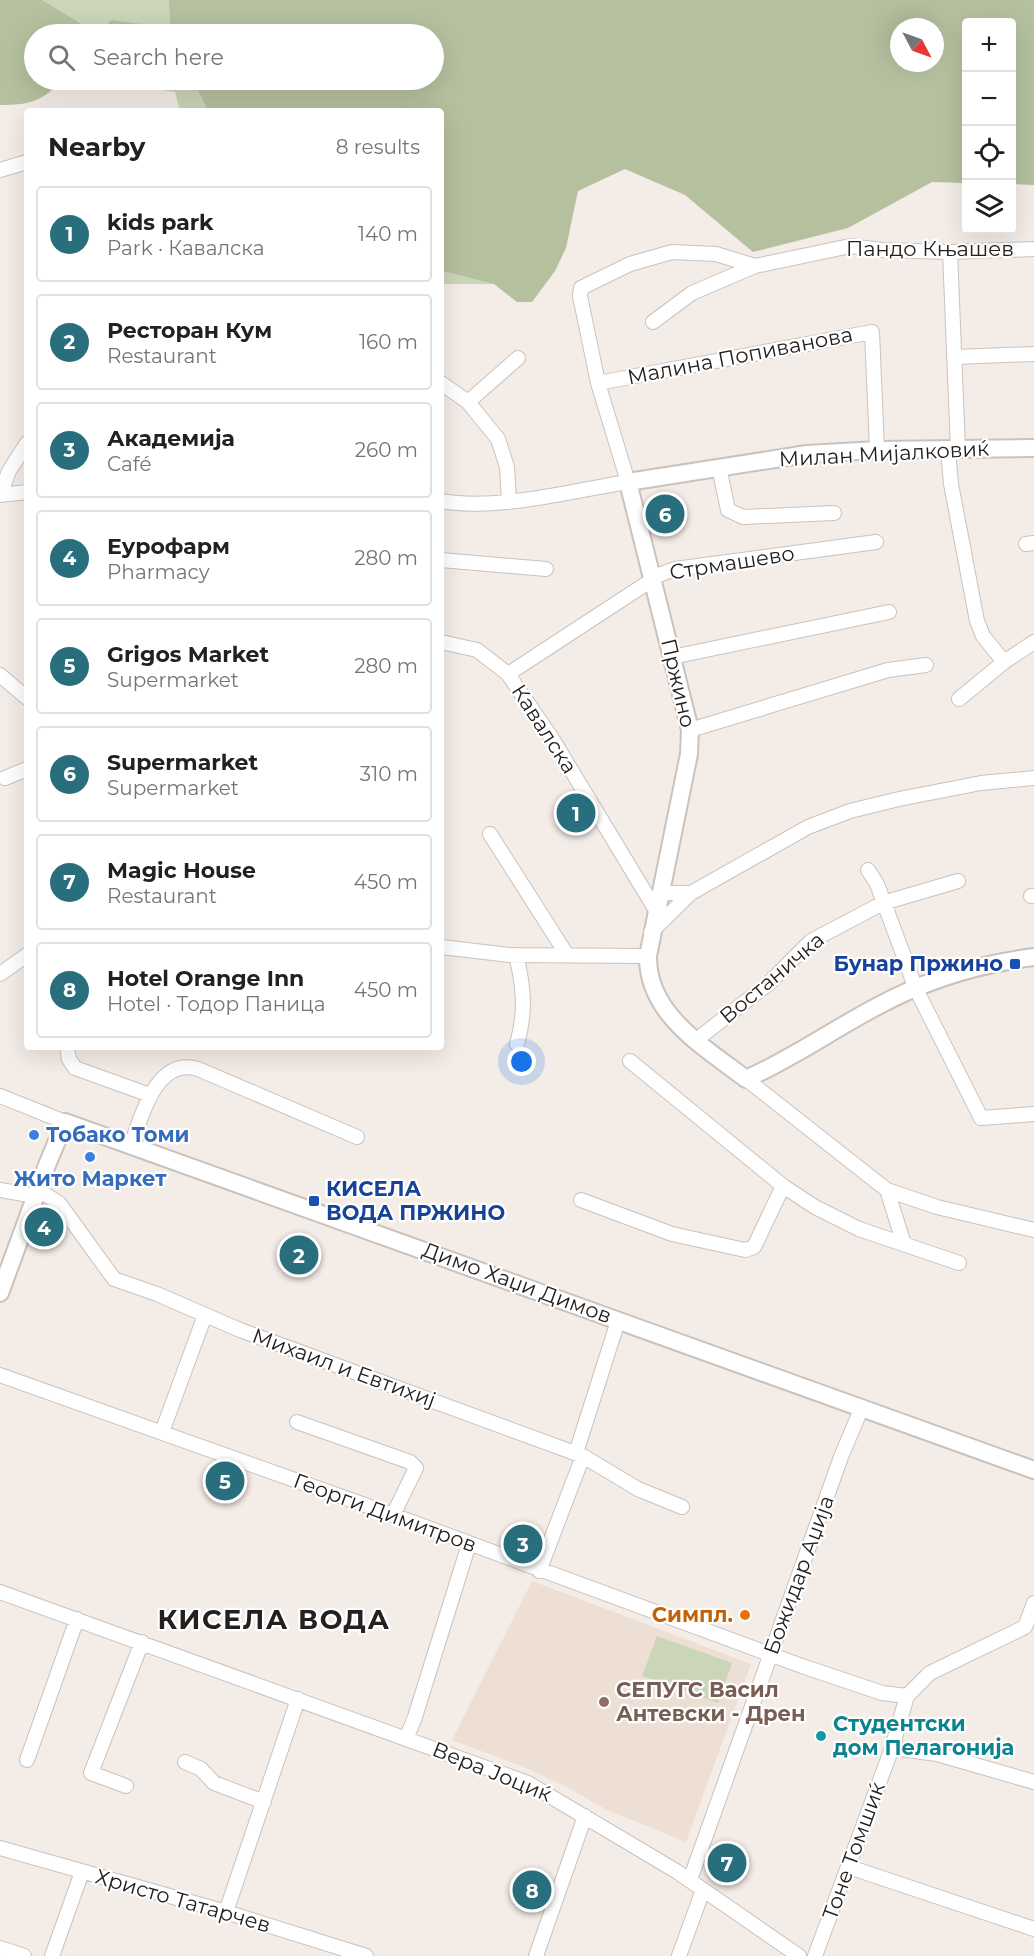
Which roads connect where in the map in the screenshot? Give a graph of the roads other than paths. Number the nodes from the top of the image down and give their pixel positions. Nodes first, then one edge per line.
1 (24, 163) edge
2 (0, 170) edge
3 (1034, 249) edge
4 (950, 252) junction
5 (755, 266) junction
6 (581, 288) joint
7 (653, 322) dead end
8 (1034, 354) edge
9 (955, 357) junction
10 (518, 358) dead end
11 (598, 383) junction
12 (444, 385) edge
13 (468, 402) junction
14 (24, 448) edge
15 (1034, 448) edge
16 (953, 449) junction
17 (878, 450) junction
18 (719, 467) junction
19 (628, 482) junction
20 (24, 492) edge
21 (0, 495) edge
22 (444, 501) edge
23 (509, 501) junction
24 (834, 513) dead end
25 (876, 542) dead end
26 (444, 560) edge
27 (546, 568) dead end
28 (653, 579) junction
29 (889, 612) dead end
30 (1034, 642) edge
31 (444, 643) edge
32 (672, 657) junction
33 (1004, 662) junction
34 (926, 665) dead end
35 (508, 674) junction
36 (0, 675) edge
37 (24, 695) edge
38 (959, 699) dead end
39 (690, 730) junction
40 (24, 770) edge
41 (5, 778) dead end
42 (1034, 778) edge
43 (490, 834) dead end
44 (868, 870) dead end
45 (958, 881) dead end
46 (691, 893) junction
47 (661, 894) junction
48 (884, 903) junction
49 (657, 912) junction
50 (651, 932) junction
51 (444, 947) edge
52 (516, 955) junction
53 (567, 955) junction
54 (648, 956) junction
55 (24, 957) edge
56 (1034, 957) edge
57 (0, 974) edge
58 (915, 989) junction
59 (695, 1041) junction
60 (517, 1044) dead end
61 (68, 1050) edge
62 (630, 1061) dead end
63 (746, 1078) junction
64 (150, 1095) junction
65 (0, 1096) edge
66 (1034, 1114) edge
67 (65, 1122) junction
68 (357, 1137) dead end
69 (131, 1145) junction
70 (783, 1186) junction
71 (0, 1190) edge
72 (887, 1190) junction
73 (37, 1193) junction
74 (581, 1200) dead end
75 (1034, 1230) edge
76 (904, 1244) junction
77 (959, 1263) dead end
78 (0, 1293) edge
79 (205, 1315) junction
80 (617, 1324) dead end
81 (0, 1375) edge
82 (862, 1407) junction
83 (297, 1422) dead end
84 (162, 1432) junction
85 (580, 1455) junction
86 (1034, 1470) edge
87 (682, 1507) dead end
88 (393, 1515) junction
89 (469, 1544) junction
90 (539, 1570) junction
91 (0, 1592) edge
92 (1034, 1603) edge
93 (77, 1619) junction
94 (1029, 1629) edge
95 (142, 1642) junction
96 (770, 1655) junction
97 (907, 1696) junction
98 (298, 1699) junction
99 (406, 1739) junction
100 (892, 1748) junction
101 (27, 1760) dead end
102 (185, 1762) dead end
103 (1034, 1782) edge
104 (126, 1786) dead end
105 (264, 1802) junction
106 (585, 1816) junction
107 (0, 1848) edge
108 (849, 1867) junction
109 (82, 1872) junction
110 (690, 1880) junction
111 (703, 1890) junction
112 (226, 1912) junction
113 (1034, 1929) edge
114 (0, 1948) edge
115 (24, 1956) edge
116 (52, 1956) edge
117 (366, 1956) edge
118 (536, 1956) edge
119 (680, 1956) edge
120 (799, 1956) edge
121 (815, 1956) edge

1 - 2 street
3 - 4 street, Пандо Књашев
4 - 5 street, Пандо Књашев
4 - 9 street
5 - 6 street, Пандо Књашев
5 - 7 street, Пандо Књашев
6 - 11 street, Пржино
8 - 9 street
9 - 16 street
10 - 13 street
11 - 17 street, Малина Попиванова
11 - 19 street, Пржино
12 - 13 street
13 - 23 street
14 - 21 street
15 - 16 street, Милан Мијалковиќ
16 - 17 street, Милан Мијалковиќ
16 - 33 street
17 - 18 street, Милан Мијалковиќ
18 - 19 street, Милан Мијалковиќ
18 - 24 street
19 - 23 street
19 - 28 street, Пржино
20 - 21 street
22 - 23 street
25 - 28 street, Стрмашево
26 - 27 street
28 - 32 street, Пржино
28 - 35 street, Стрмашево
29 - 32 street
30 - 33 street
31 - 35 street, Кавалска
32 - 39 street, Пржино
33 - 38 street
34 - 39 street
35 - 49 street, Кавалска
36 - 37 street
39 - 47 street, Пржино
40 - 41 street
42 - 46 street
43 - 53 street
44 - 48 street
45 - 48 street, Востаничка
46 - 47 street
46 - 50 street
47 - 49 street, Пржино
48 - 58 street
48 - 59 street, Востаничка
49 - 50 street, Пржино
50 - 54 street, Пржино
51 - 52 street
52 - 53 street
52 - 60 street
53 - 54 street
54 - 59 street, Пржино
55 - 57 street
56 - 58 street
58 - 63 street
58 - 66 street
59 - 63 street, Пржино
61 - 64 street
62 - 70 street
63 - 72 street
64 - 68 street
64 - 69 street
65 - 67 street, Димо Хаџи Димов
67 - 69 street, Димо Хаџи Димов
67 - 73 street
69 - 82 street, Димо Хаџи Димов
70 - 74 street
70 - 76 street
71 - 73 street
72 - 75 street
72 - 76 street
73 - 78 street
73 - 79 street, Михаил и Евтихиј
76 - 77 street
79 - 84 street
79 - 85 street, Михаил и Евтихиј
80 - 85 street
81 - 84 street, Георги Димитров
82 - 86 street, Димо Хаџи Димов
82 - 96 street, Божидар Аџија
83 - 88 street
84 - 88 street, Георги Димитров
85 - 87 street, Михаил и Евтихиј
85 - 90 street
88 - 89 street, Георги Димитров
89 - 90 street, Георги Димитров
89 - 99 street
90 - 96 street, Георги Димитров
91 - 93 street, Вера Јоциќ
92 - 94 street, Тоне Томшиќ
93 - 95 street, Вера Јоциќ
93 - 101 street
94 - 97 street, Тоне Томшиќ
95 - 98 street, Вера Јоциќ
95 - 104 street
96 - 97 street, Георги Димитров
96 - 110 street, Божидар Аџија
97 - 100 street, Тоне Томшиќ
98 - 99 street, Вера Јоциќ
98 - 105 street
99 - 106 street, Вера Јоциќ
100 - 103 street
100 - 108 street, Тоне Томшиќ
102 - 105 street
105 - 112 street
106 - 110 street, Вера Јоциќ
106 - 118 street
107 - 109 street, Христо Татарчев
108 - 113 street
108 - 121 street, Тоне Томшиќ
109 - 112 street, Христо Татарчев
109 - 116 street
110 - 111 street, Вера Јоциќ
111 - 119 street
111 - 120 street, Вера Јоциќ
112 - 117 street, Христо Татарчев
114 - 115 street

